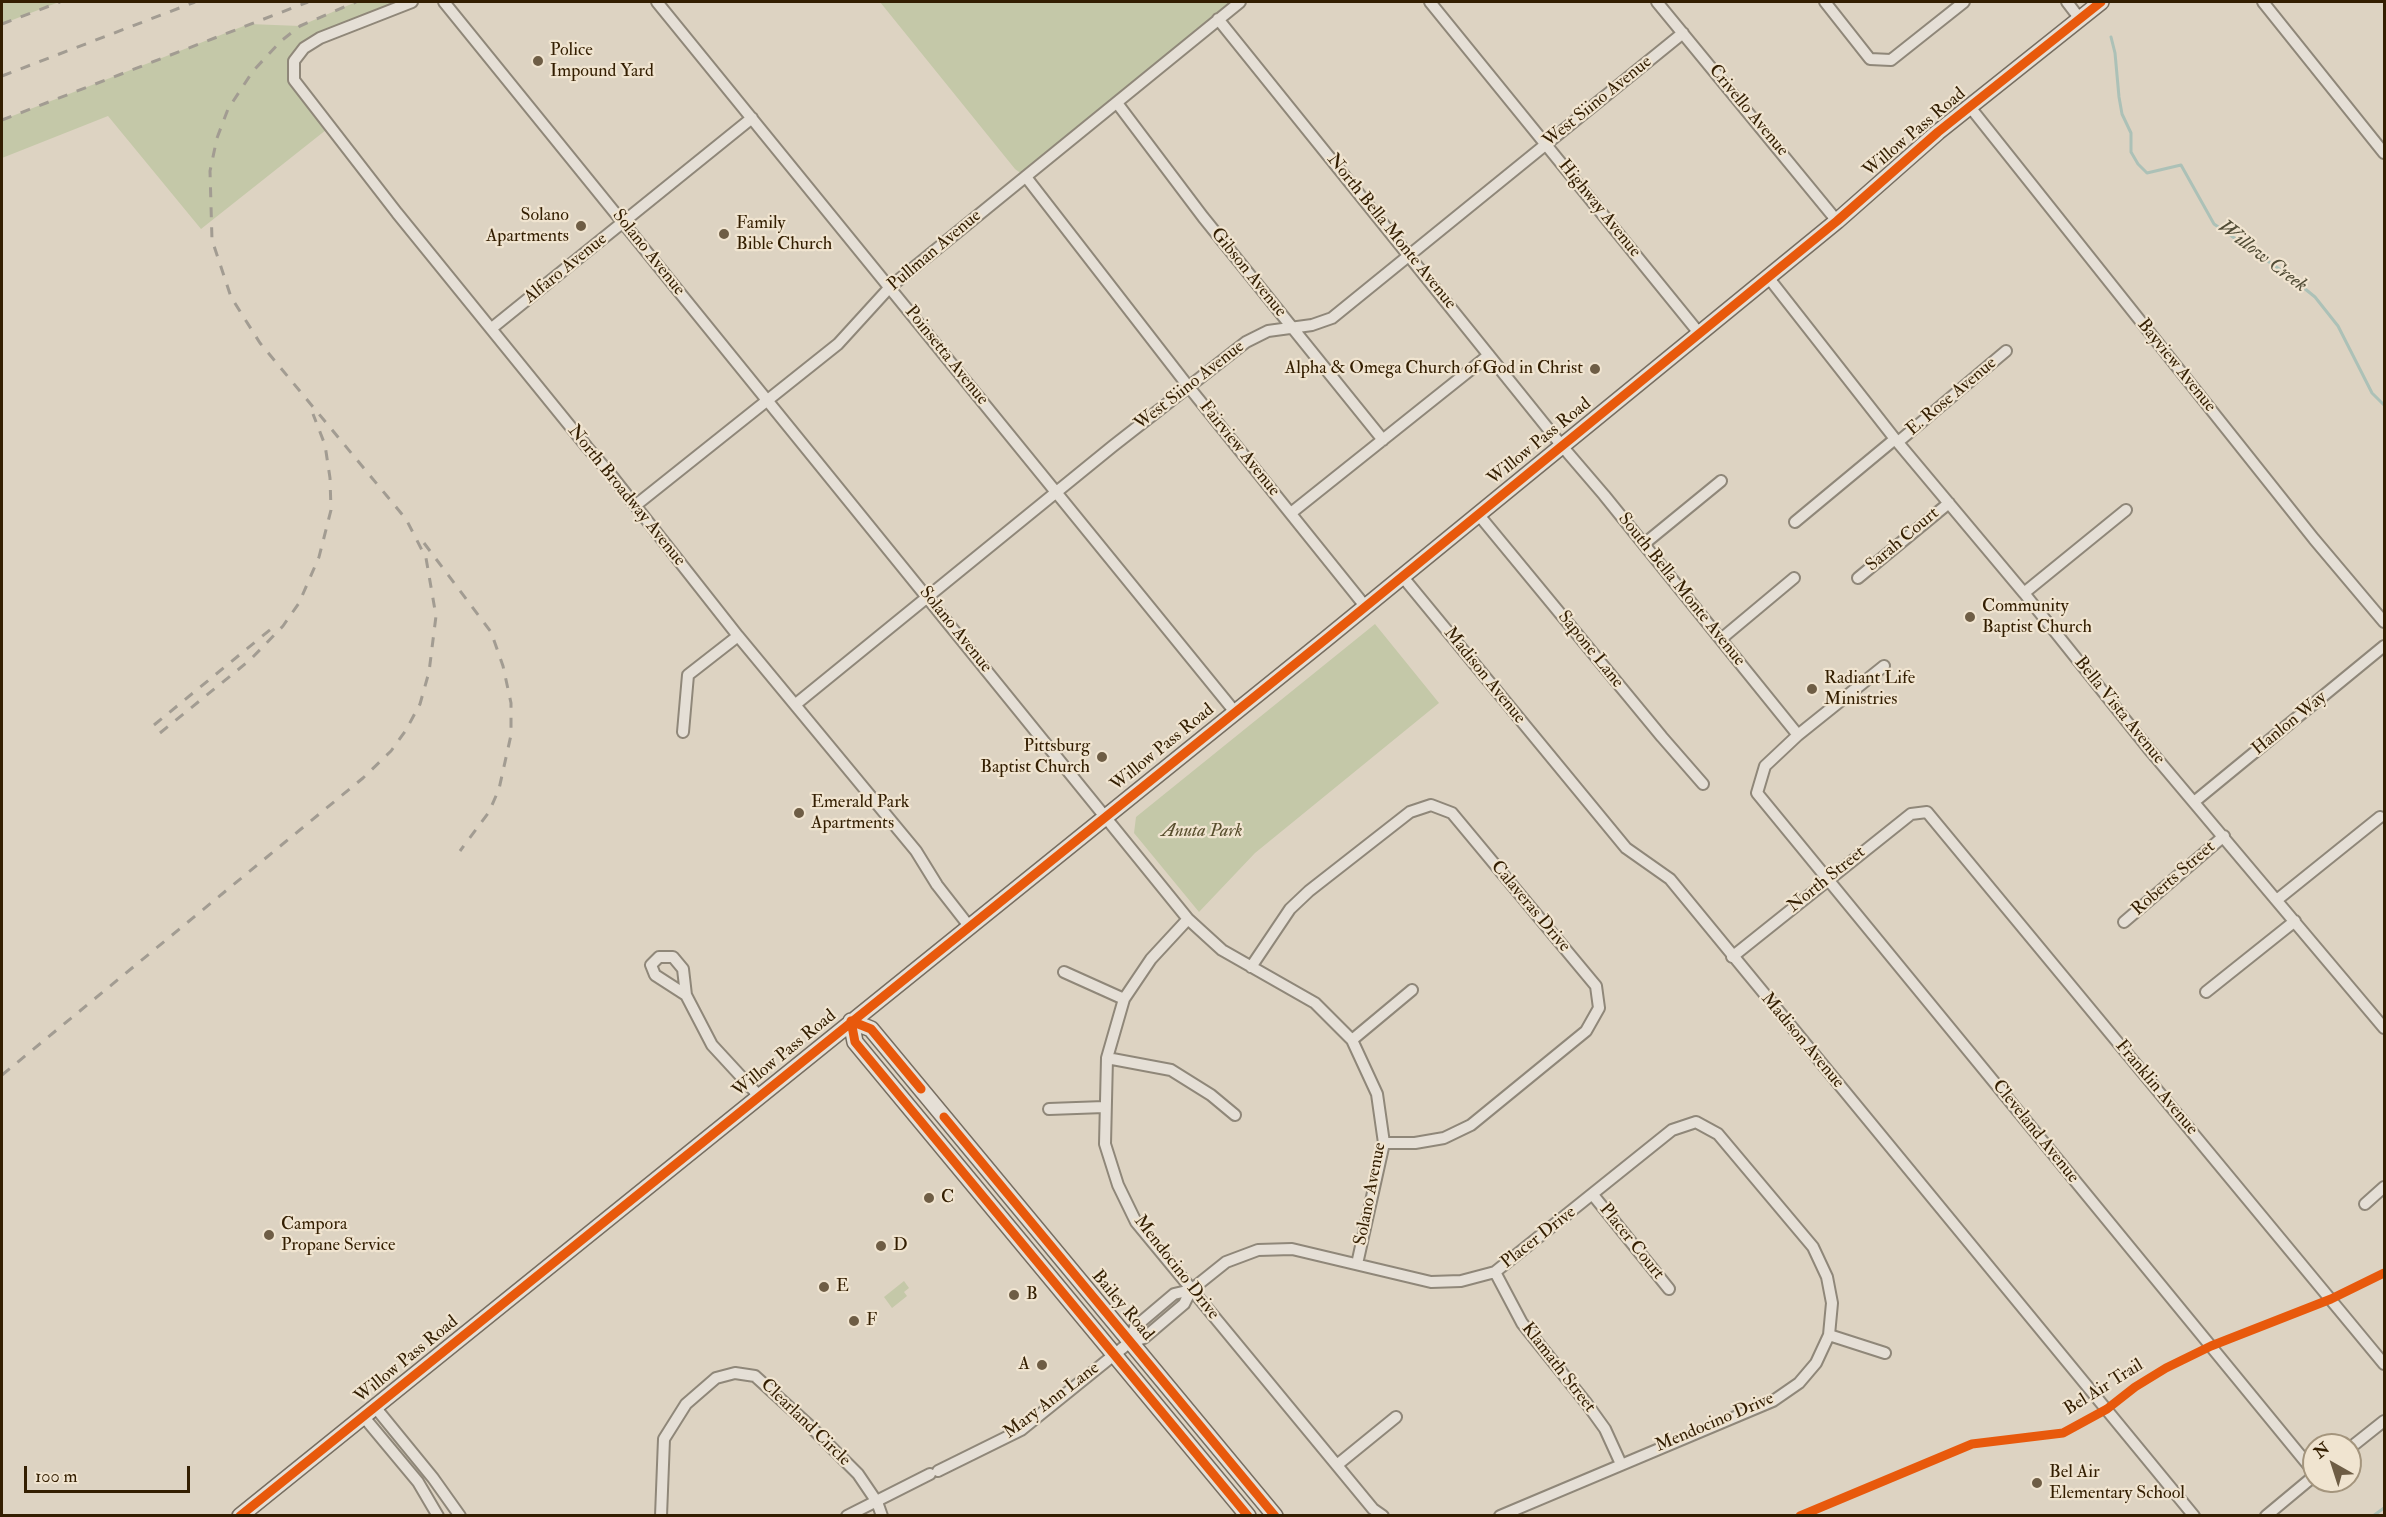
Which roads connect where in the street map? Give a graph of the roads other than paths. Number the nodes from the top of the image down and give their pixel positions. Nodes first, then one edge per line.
1 (411, 2) edge
2 (444, 2) edge
3 (657, 2) edge
4 (1240, 2) edge
5 (1430, 2) edge
6 (1657, 2) edge
7 (1825, 2) edge
8 (1964, 2) edge
9 (2067, 2) edge
10 (2263, 2) edge
11 (2089, 8) edge
12 (1218, 19) junction
13 (1683, 33) junction
14 (1117, 103) junction
15 (1970, 108) junction
16 (752, 118) junction
17 (1546, 145) junction
18 (2385, 153) edge
19 (1026, 177) junction
20 (1837, 220) junction
21 (624, 222) junction
22 (1410, 256) junction
23 (1768, 277) junction
24 (890, 286) junction
25 (492, 328) junction
26 (1294, 328) junction
27 (1699, 333) junction
28 (2006, 351) dead end
29 (1489, 355) junction
30 (1188, 386) junction
31 (766, 400) junction
32 (1383, 440) junction
33 (1897, 441) junction
34 (1562, 446) junction
35 (1720, 481) dead end
36 (1056, 492) junction
37 (1949, 503) junction
38 (636, 505) junction
39 (2126, 510) dead end
40 (1291, 513) junction
41 (1479, 514) junction
42 (1795, 522) dead end
43 (1644, 544) junction
44 (1402, 576) junction
45 (1794, 578) dead end
46 (1858, 578) dead end
47 (2024, 593) junction
48 (927, 596) junction
49 (1365, 606) junction
50 (2385, 622) edge
51 (738, 636) junction
52 (1721, 639) junction
53 (2385, 646) edge
54 (1884, 666) dead end
55 (796, 704) junction
56 (1235, 712) junction
57 (684, 732) dead end
58 (1798, 735) junction
59 (1703, 784) dead end
60 (2194, 802) junction
61 (1927, 812) joint
62 (1106, 815) junction
63 (2380, 817) dead end
64 (2224, 836) junction
65 (1828, 879) junction
66 (2278, 899) junction
67 (1188, 919) junction
68 (2295, 921) junction
69 (2124, 922) dead end
70 (969, 926) junction
71 (1732, 957) junction
72 (1251, 968) junction
73 (1064, 972) dead end
74 (1412, 990) dead end
75 (2206, 992) dead end
76 (686, 995) dead end
77 (1124, 999) junction
78 (2382, 1020) edge
79 (851, 1021) junction
80 (1352, 1040) junction
81 (1107, 1058) junction
82 (759, 1096) junction
83 (1104, 1107) junction
84 (1049, 1109) dead end
85 (1235, 1116) dead end
86 (1696, 1122) joint
87 (1384, 1143) junction
88 (2385, 1187) edge
89 (1593, 1195) junction
90 (2365, 1204) dead end
91 (1357, 1264) junction
92 (1495, 1272) junction
93 (1669, 1289) dead end
94 (1191, 1290) junction
95 (1829, 1335) junction
96 (1130, 1342) junction
97 (1885, 1353) dead end
98 (1115, 1354) junction
99 (2385, 1364) edge
100 (369, 1411) junction
101 (1396, 1417) dead end
102 (2385, 1421) edge
103 (2362, 1439) edge
104 (2302, 1457) edge
105 (1621, 1464) junction
106 (1337, 1465) junction
107 (2302, 1486) edge
108 (876, 1502) junction
109 (240, 1515) edge
110 (438, 1515) edge
111 (460, 1515) edge
112 (661, 1515) edge
113 (847, 1515) edge
114 (882, 1515) edge
115 (1248, 1515) edge
116 (1275, 1515) edge
117 (1383, 1515) edge
118 (1500, 1515) edge
119 (2194, 1515) edge
120 (2266, 1515) edge

1 - 25 street, North Broadway Avenue
2 - 21 street, Solano Avenue
3 - 16 street, Poinsetta Avenue
4 - 12 street, Pullman Avenue
5 - 17 street, Highway Avenue
6 - 13 street, Crivello Avenue
7 - 8 street
9 - 11 street
10 - 18 street
11 - 15 main road, Willow Pass Road
12 - 14 street, Pullman Avenue
12 - 22 street, North Bella Monte Avenue
13 - 17 street, West Siino Avenue
13 - 20 street, Crivello Avenue
14 - 19 street, Pullman Avenue
14 - 26 street, Gibson Avenue
15 - 20 main road, Willow Pass Road
15 - 50 street, Bayview Avenue
16 - 21 street, Alfaro Avenue
16 - 24 street, Poinsetta Avenue
17 - 22 street, West Siino Avenue
17 - 27 street, Highway Avenue
19 - 24 street, Pullman Avenue
19 - 30 street, Fairview Avenue
20 - 23 main road, Willow Pass Road
21 - 25 street, Alfaro Avenue
21 - 31 street, Solano Avenue
22 - 26 street, West Siino Avenue
22 - 29 street, North Bella Monte Avenue
23 - 27 main road, Willow Pass Road
23 - 33 street, Bella Vista Avenue
24 - 31 street, Pullman Avenue
24 - 36 street, Poinsetta Avenue
25 - 38 street, North Broadway Avenue
26 - 30 street, West Siino Avenue
26 - 32 street, Gibson Avenue
27 - 34 main road, Willow Pass Road
28 - 33 street, E. Rose Avenue
29 - 32 street
29 - 34 street, North Bella Monte Avenue
30 - 36 street, West Siino Avenue
30 - 40 street, Fairview Avenue
31 - 38 street, Pullman Avenue
31 - 48 street, Solano Avenue
32 - 40 street
33 - 37 street, Bella Vista Avenue
33 - 42 street, E. Rose Avenue
34 - 41 main road, Willow Pass Road
34 - 43 street, South Bella Monte Avenue
35 - 43 street
36 - 48 street, West Siino Avenue
36 - 56 street, Poinsetta Avenue
37 - 46 street, Sarah Court
37 - 47 street, Bella Vista Avenue
38 - 51 street, North Broadway Avenue
39 - 47 street
40 - 49 street, Fairview Avenue
41 - 44 main road, Willow Pass Road
41 - 59 street, Sapone Lane
43 - 52 street, South Bella Monte Avenue
44 - 49 main road, Willow Pass Road
44 - 71 street, Madison Avenue
45 - 52 street
47 - 60 street, Bella Vista Avenue
48 - 55 street, West Siino Avenue
48 - 62 street, Solano Avenue
49 - 56 main road, Willow Pass Road
51 - 55 street, North Broadway Avenue
51 - 57 street
52 - 58 street, South Bella Monte Avenue
53 - 60 street, Hanlon Way
54 - 58 street
55 - 70 street, North Broadway Avenue
56 - 62 main road, Willow Pass Road
58 - 65 street, Cleveland Avenue
60 - 64 street, Bella Vista Avenue
61 - 65 street, North Street
61 - 99 street, Franklin Avenue
62 - 67 street, Solano Avenue
62 - 70 main road, Willow Pass Road
63 - 66 street
64 - 66 street, Bella Vista Avenue
64 - 69 street, Roberts Street
65 - 71 street, North Street
65 - 104 street, Cleveland Avenue
66 - 68 street, Bella Vista Avenue
67 - 72 street, Solano Avenue
67 - 77 street, Mendocino Drive
68 - 75 street
68 - 78 street, Bella Vista Avenue
70 - 79 main road, Willow Pass Road
71 - 119 street, Madison Avenue
72 - 80 street, Solano Avenue
72 - 87 street, Calaveras Drive
73 - 77 street
74 - 80 street
76 - 82 street
77 - 81 street, Mendocino Drive
79 - 82 main road, Willow Pass Road
79 - 96 main road, Bailey Road
79 - 98 main road, Bailey Road
80 - 87 street, Solano Avenue
81 - 83 street, Mendocino Drive
81 - 85 street
82 - 100 main road, Willow Pass Road
83 - 84 street
83 - 94 street, Mendocino Drive
86 - 89 street, Placer Drive
86 - 95 street, Mendocino Drive
87 - 91 street, Solano Avenue
88 - 90 street
89 - 92 street, Placer Drive
89 - 93 street, Placer Court
91 - 92 street, Placer Drive
91 - 94 street, Placer Drive
92 - 105 street, Klamath Street
94 - 96 street, Placer Drive
94 - 106 street, Mendocino Drive
95 - 97 street
95 - 105 street, Mendocino Drive
96 - 98 street, Mary Ann Lane
96 - 116 main road, Bailey Road
98 - 108 street, Mary Ann Lane
98 - 115 main road, Bailey Road
100 - 109 main road, Willow Pass Road
100 - 110 street
100 - 111 street
101 - 106 street
102 - 103 street
105 - 118 street, Mendocino Drive
106 - 117 street, Mendocino Drive
107 - 120 street
108 - 112 street, Clearland Circle
108 - 113 street, Mary Ann Lane
108 - 114 street, Clearland Circle

